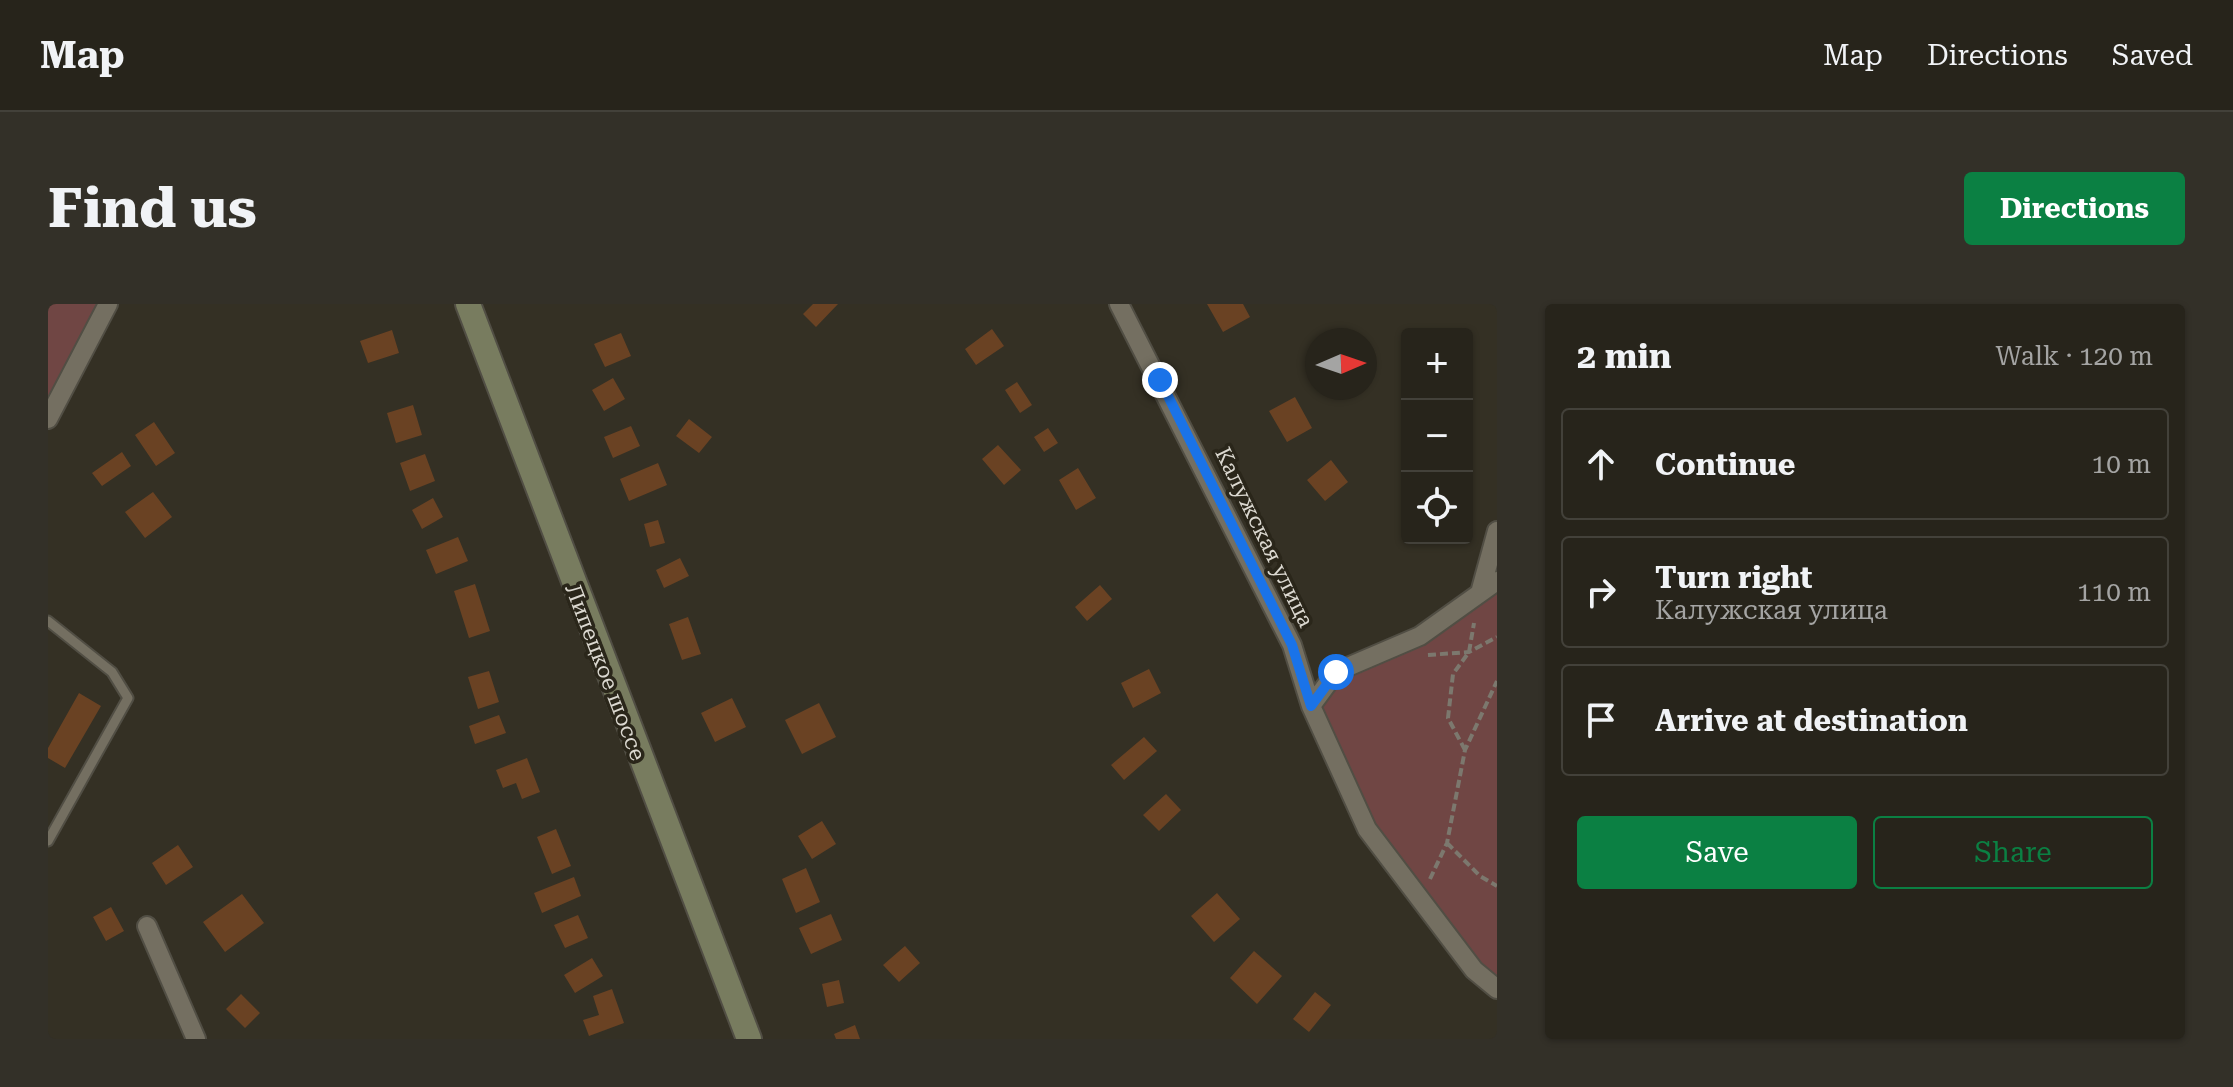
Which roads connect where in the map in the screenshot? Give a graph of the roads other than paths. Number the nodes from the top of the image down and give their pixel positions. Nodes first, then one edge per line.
1 (108, 304) edge
2 (468, 304) edge
3 (1119, 304) edge
4 (48, 419) edge
5 (1497, 531) edge
6 (1497, 581) edge
7 (1480, 593) junction
8 (48, 621) edge
9 (1311, 706) junction
10 (48, 841) edge
11 (147, 926) dead end
12 (1497, 989) edge
13 (745, 1038) edge
14 (196, 1039) edge

1 - 4 street
2 - 13 street, Липецкое шоссе
3 - 9 street, Калужская улица
5 - 7 street
6 - 7 street
7 - 9 street
8 - 10 lane
9 - 12 street, Калужская улица
11 - 14 street

